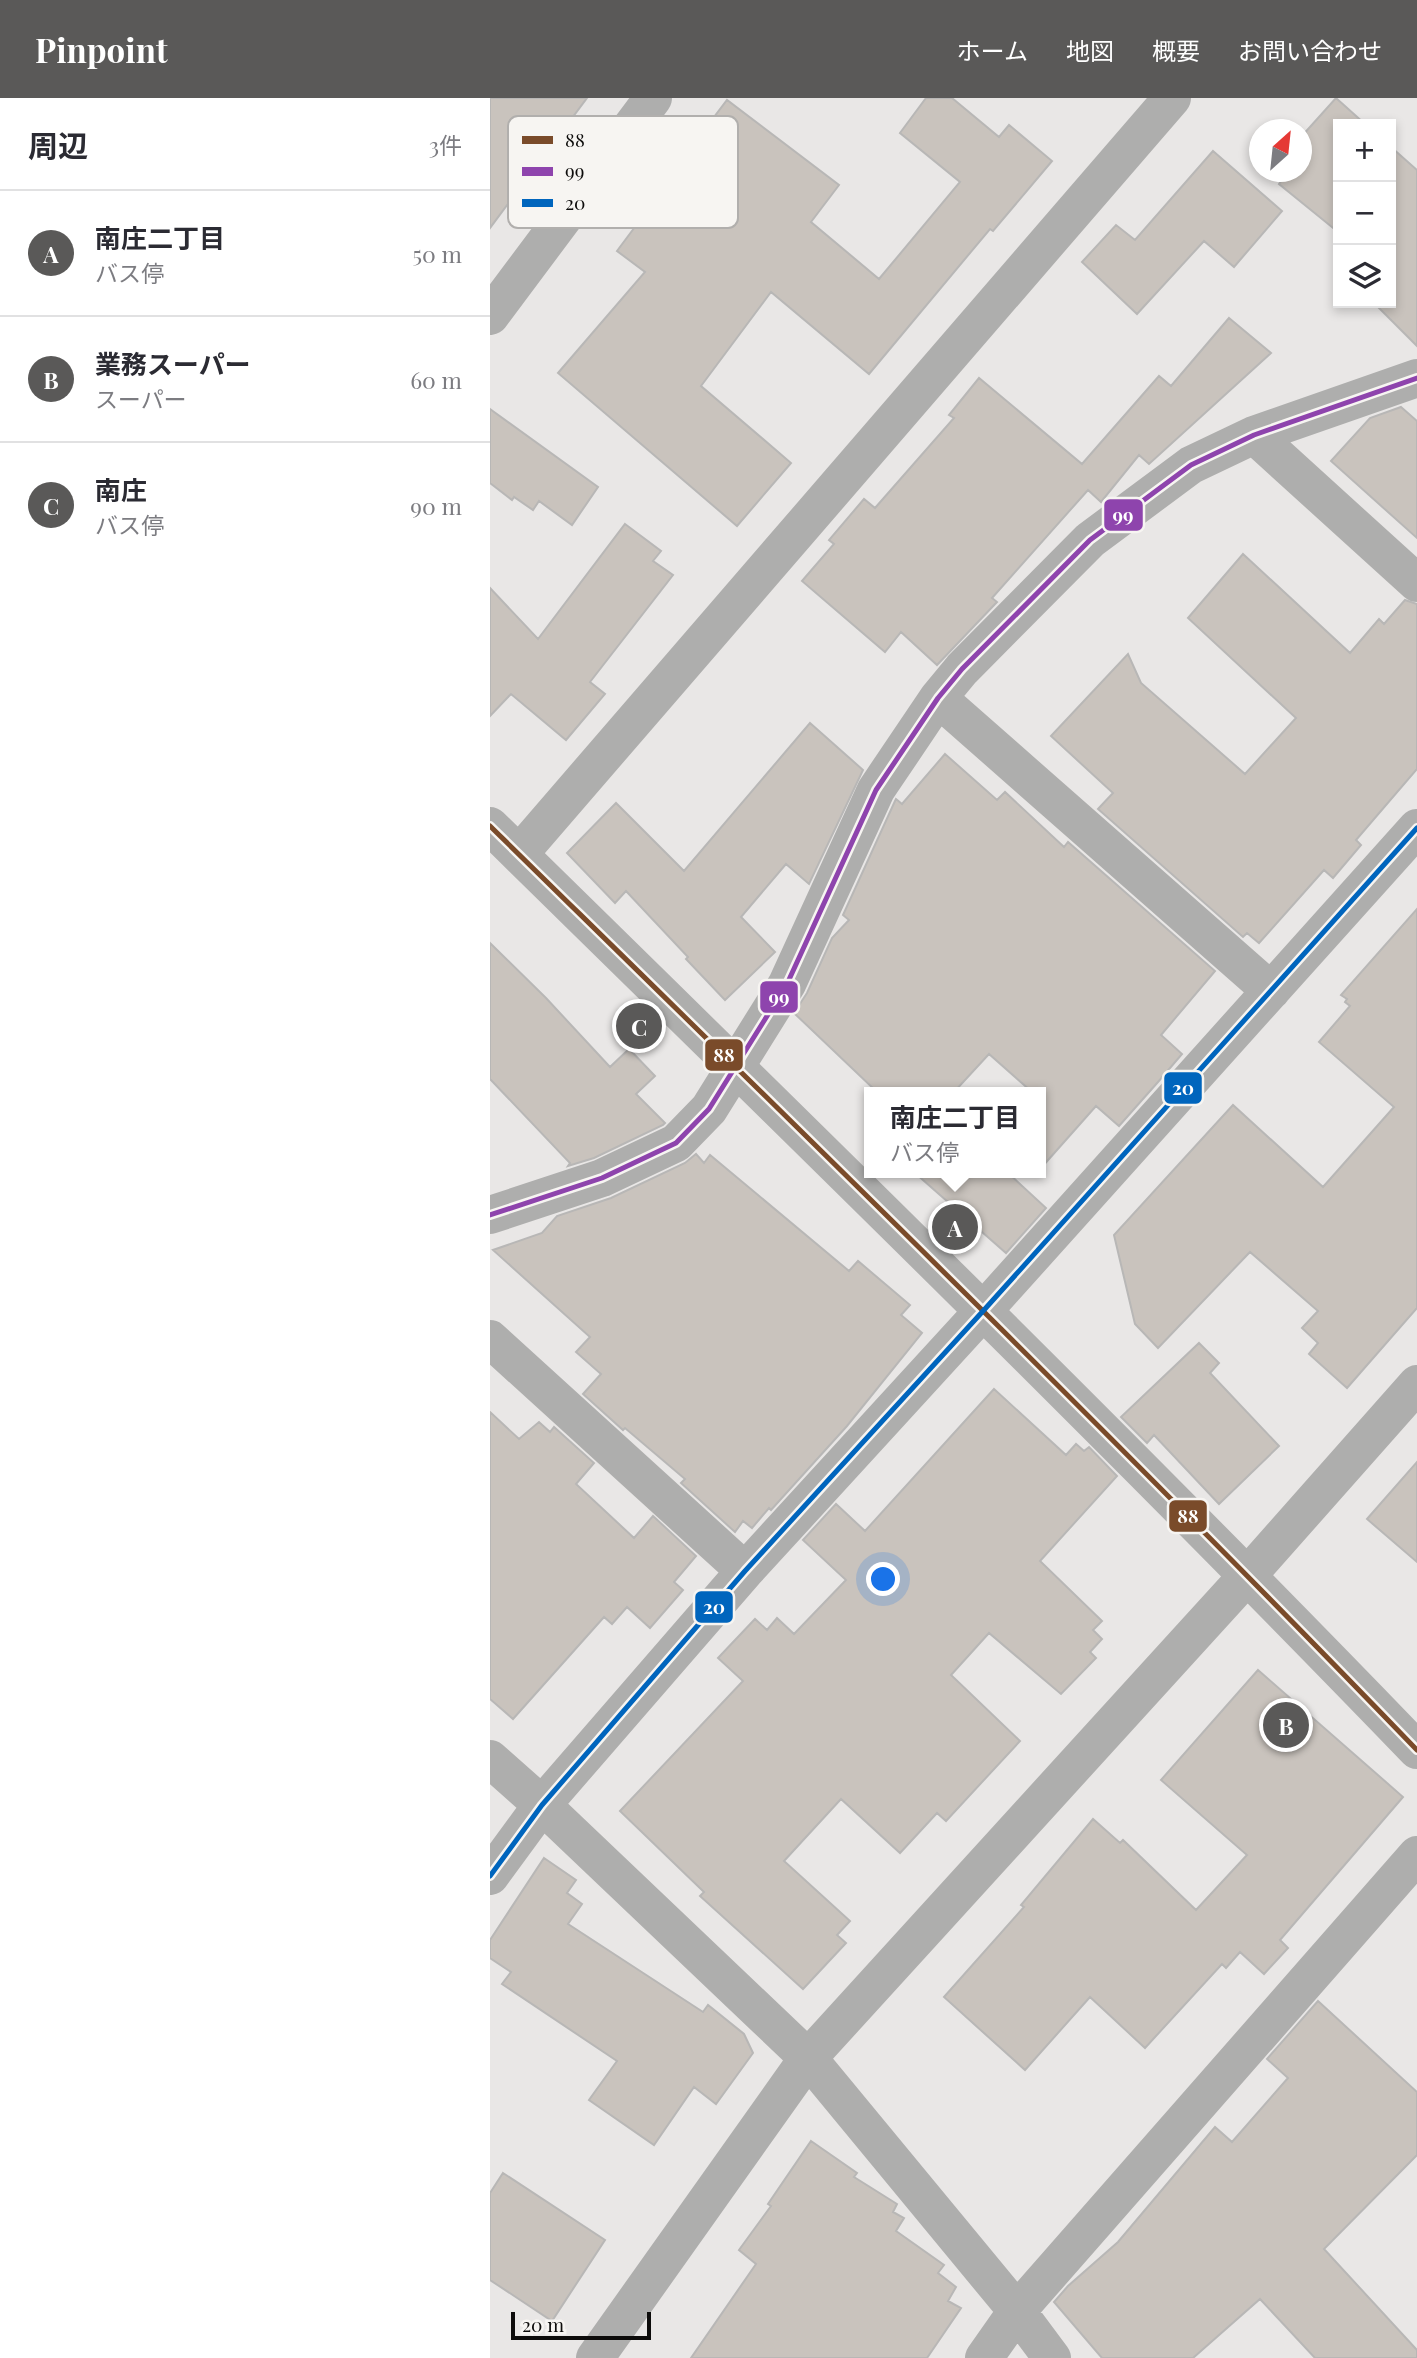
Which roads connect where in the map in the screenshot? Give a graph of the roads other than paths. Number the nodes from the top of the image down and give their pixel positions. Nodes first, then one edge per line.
1 (653, 98) edge
2 (1172, 98) edge
3 (639, 116) edge
4 (553, 228) edge
5 (493, 305) edge
6 (1417, 378) edge
7 (1254, 435) junction
8 (1417, 583) edge
9 (938, 698) junction
10 (490, 826) edge
11 (1417, 828) edge
12 (519, 854) junction
13 (1271, 991) junction
14 (736, 1067) junction
15 (490, 1215) edge
16 (984, 1310) junction
17 (490, 1339) edge
18 (1417, 1384) edge
19 (745, 1571) junction
20 (1248, 1575) junction
21 (1417, 1750) edge
22 (490, 1759) edge
23 (542, 1805) junction
24 (1417, 1855) edge
25 (490, 1876) edge
26 (807, 2058) junction
27 (1017, 2311) junction
28 (596, 2358) edge
29 (984, 2358) edge
30 (1052, 2358) edge

1 - 3 street
2 - 12 street
4 - 5 street
6 - 7 street
7 - 8 street
7 - 9 street
9 - 13 street
9 - 14 street
10 - 12 street
11 - 13 street
12 - 14 street
13 - 16 street
14 - 15 street
14 - 16 street
16 - 19 street
16 - 20 street
17 - 19 street
18 - 20 street
19 - 23 street
20 - 21 street
20 - 26 street
22 - 23 street
23 - 25 street
23 - 26 street
24 - 27 street
26 - 27 street
26 - 28 street
27 - 29 street
27 - 30 street

